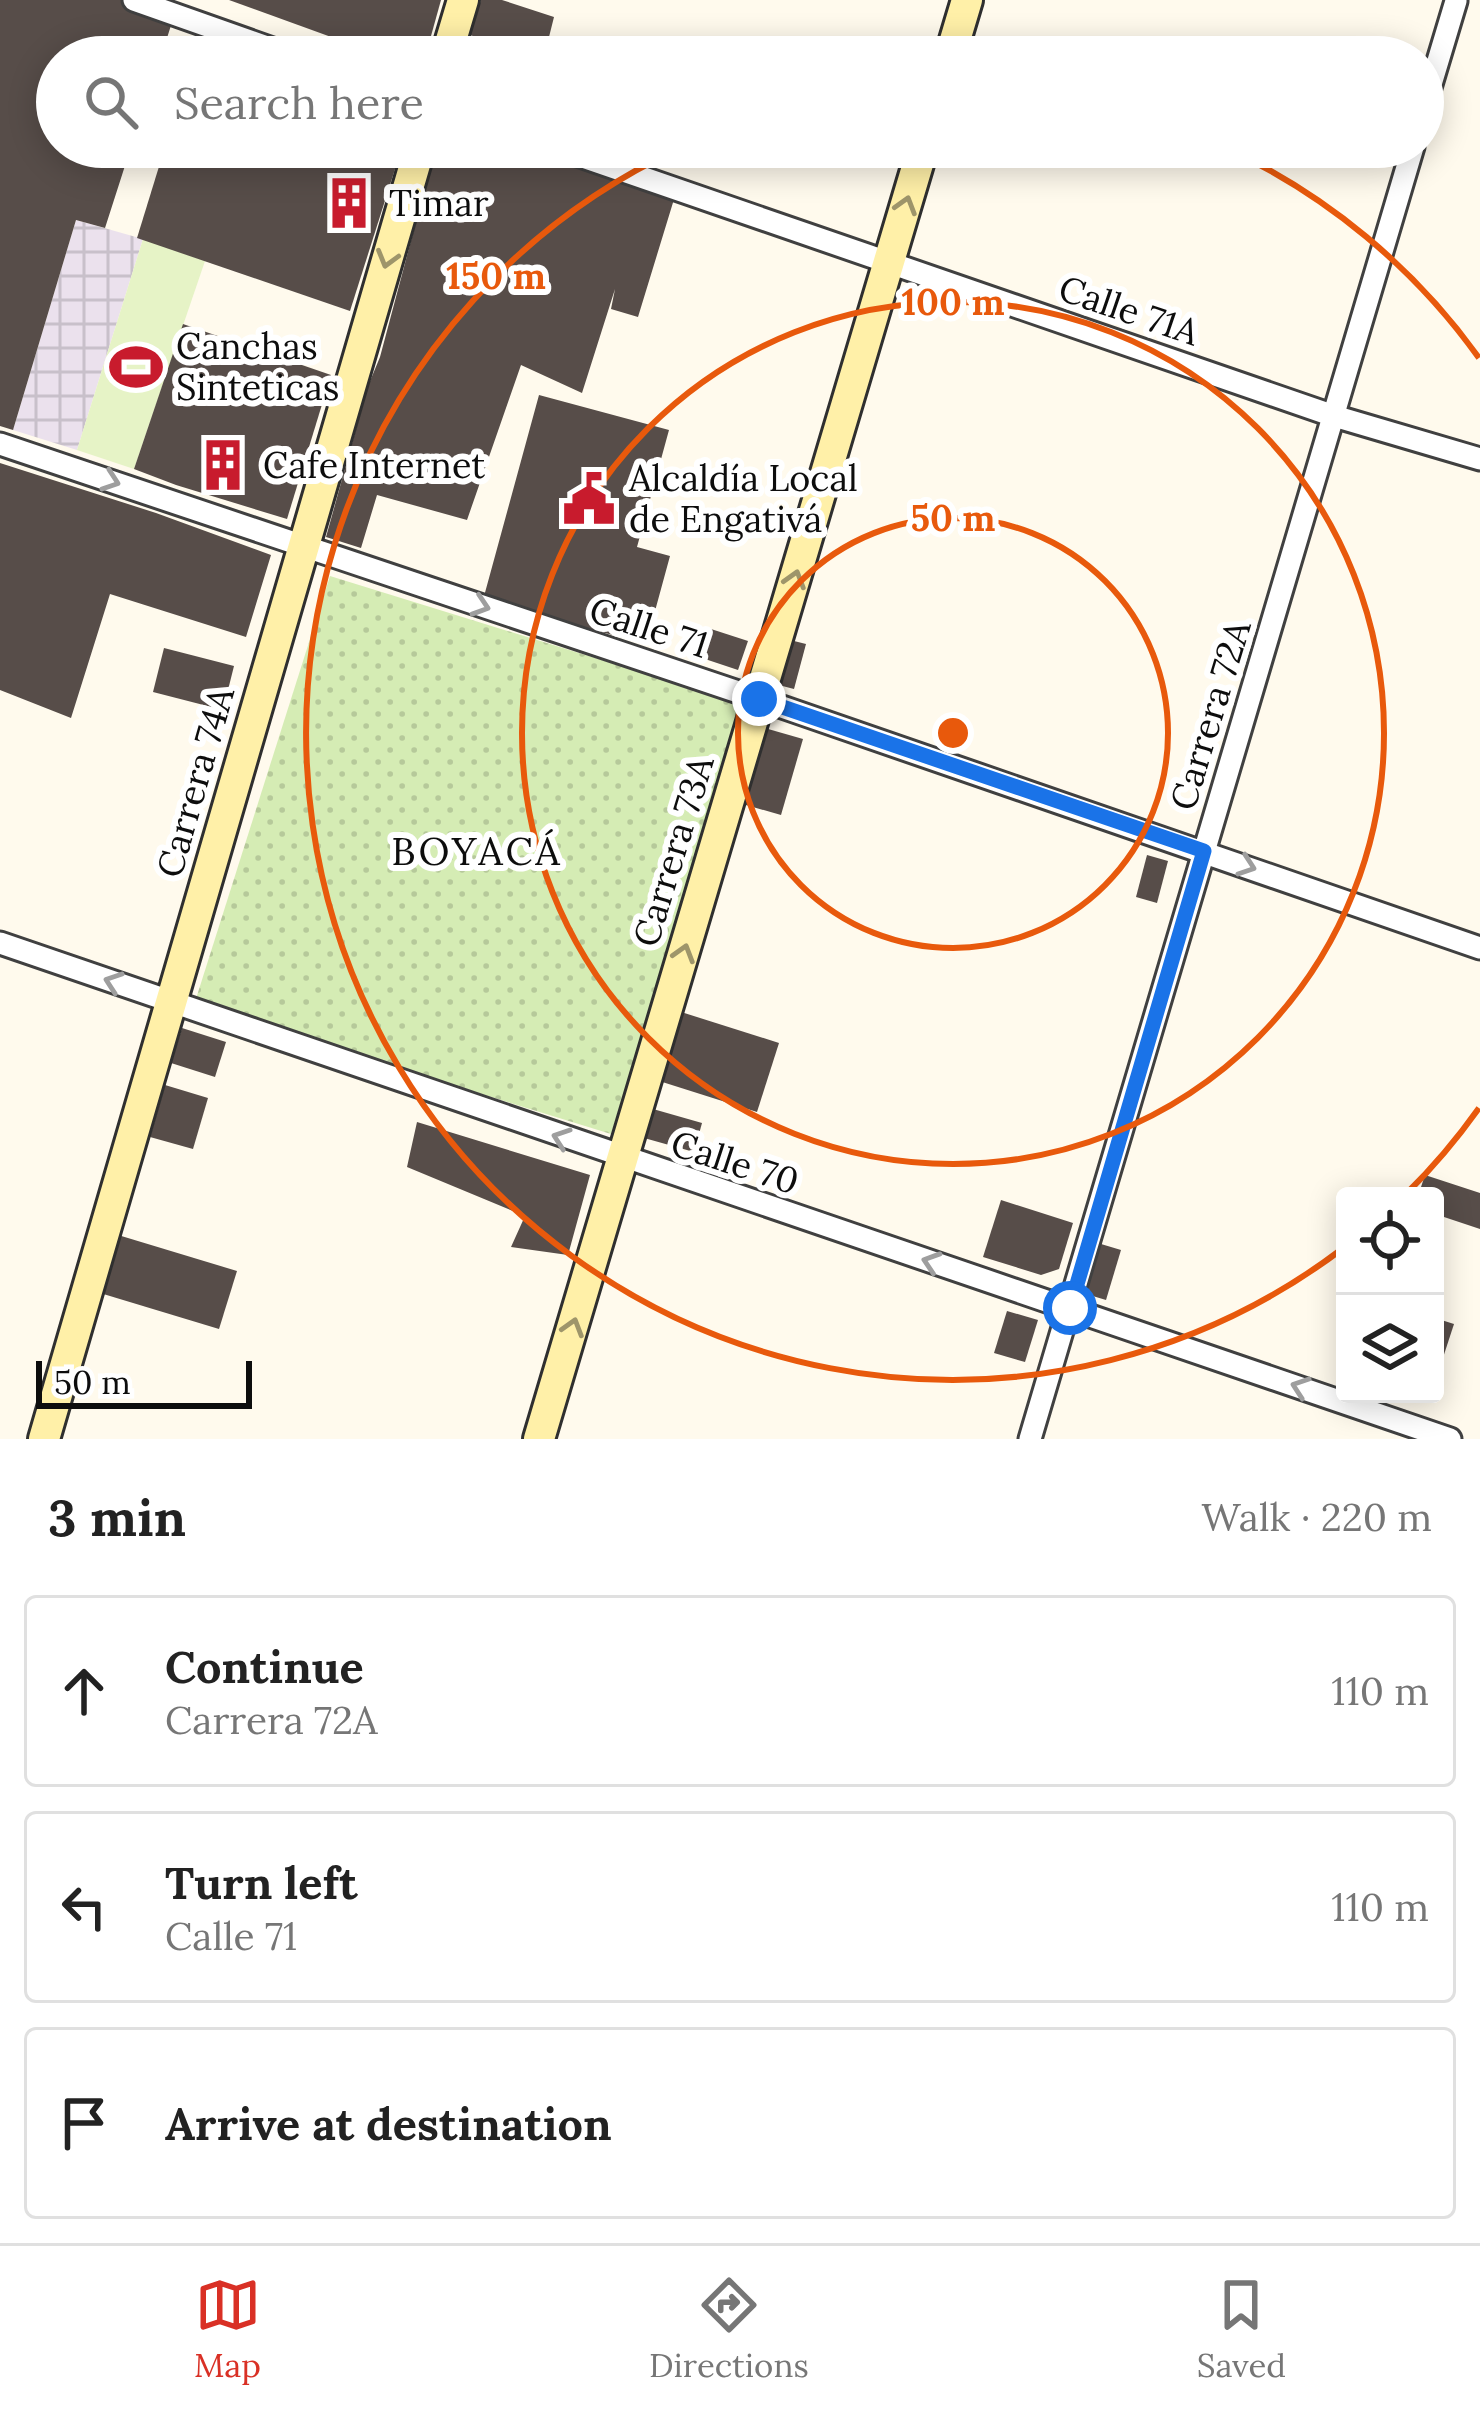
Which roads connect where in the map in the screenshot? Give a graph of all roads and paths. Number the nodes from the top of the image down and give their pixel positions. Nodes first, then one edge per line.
1 (134, 0) edge
2 (463, 0) edge
3 (967, 0) edge
4 (1456, 1) edge
5 (236, 36) edge
6 (452, 36) edge
7 (956, 36) edge
8 (1444, 41) edge
9 (414, 168) edge
10 (615, 168) edge
11 (917, 168) edge
12 (1406, 168) edge
13 (889, 262) junction
14 (1334, 416) junction
15 (0, 444) edge
16 (1480, 459) edge
17 (304, 547) junction
18 (759, 699) junction
19 (1204, 851) junction
20 (0, 943) edge
21 (1480, 948) edge
22 (171, 1003) junction
23 (623, 1159) junction
24 (1070, 1308) junction
25 (44, 1439) edge
26 (539, 1439) edge
27 (1030, 1439) edge
28 (1450, 1439) edge

1 - 5 street
2 - 6 street
3 - 7 street
4 - 8 street
9 -> 17 street, Carrera 74A
10 - 13 street, Calle 71A
13 -> 11 street, Carrera 73A
12 - 14 street, Carrera 72A
13 - 14 street, Calle 71A
18 -> 13 street, Carrera 73A
14 - 16 street, Calle 71A
14 - 19 street, Carrera 72A
15 -> 17 street, Calle 71
17 -> 18 street, Calle 71
17 - 22 street, Carrera 74A
18 - 19 street, Calle 71
23 -> 18 street, Carrera 73A
19 -> 21 street, Calle 71
19 - 24 street, Carrera 72A
22 -> 20 street, Calle 70
23 -> 22 street, Calle 70
22 - 25 street, Carrera 74A
24 -> 23 street, Calle 70
26 -> 23 street, Carrera 73A
24 - 27 street, Carrera 72A
28 -> 24 street, Calle 70

